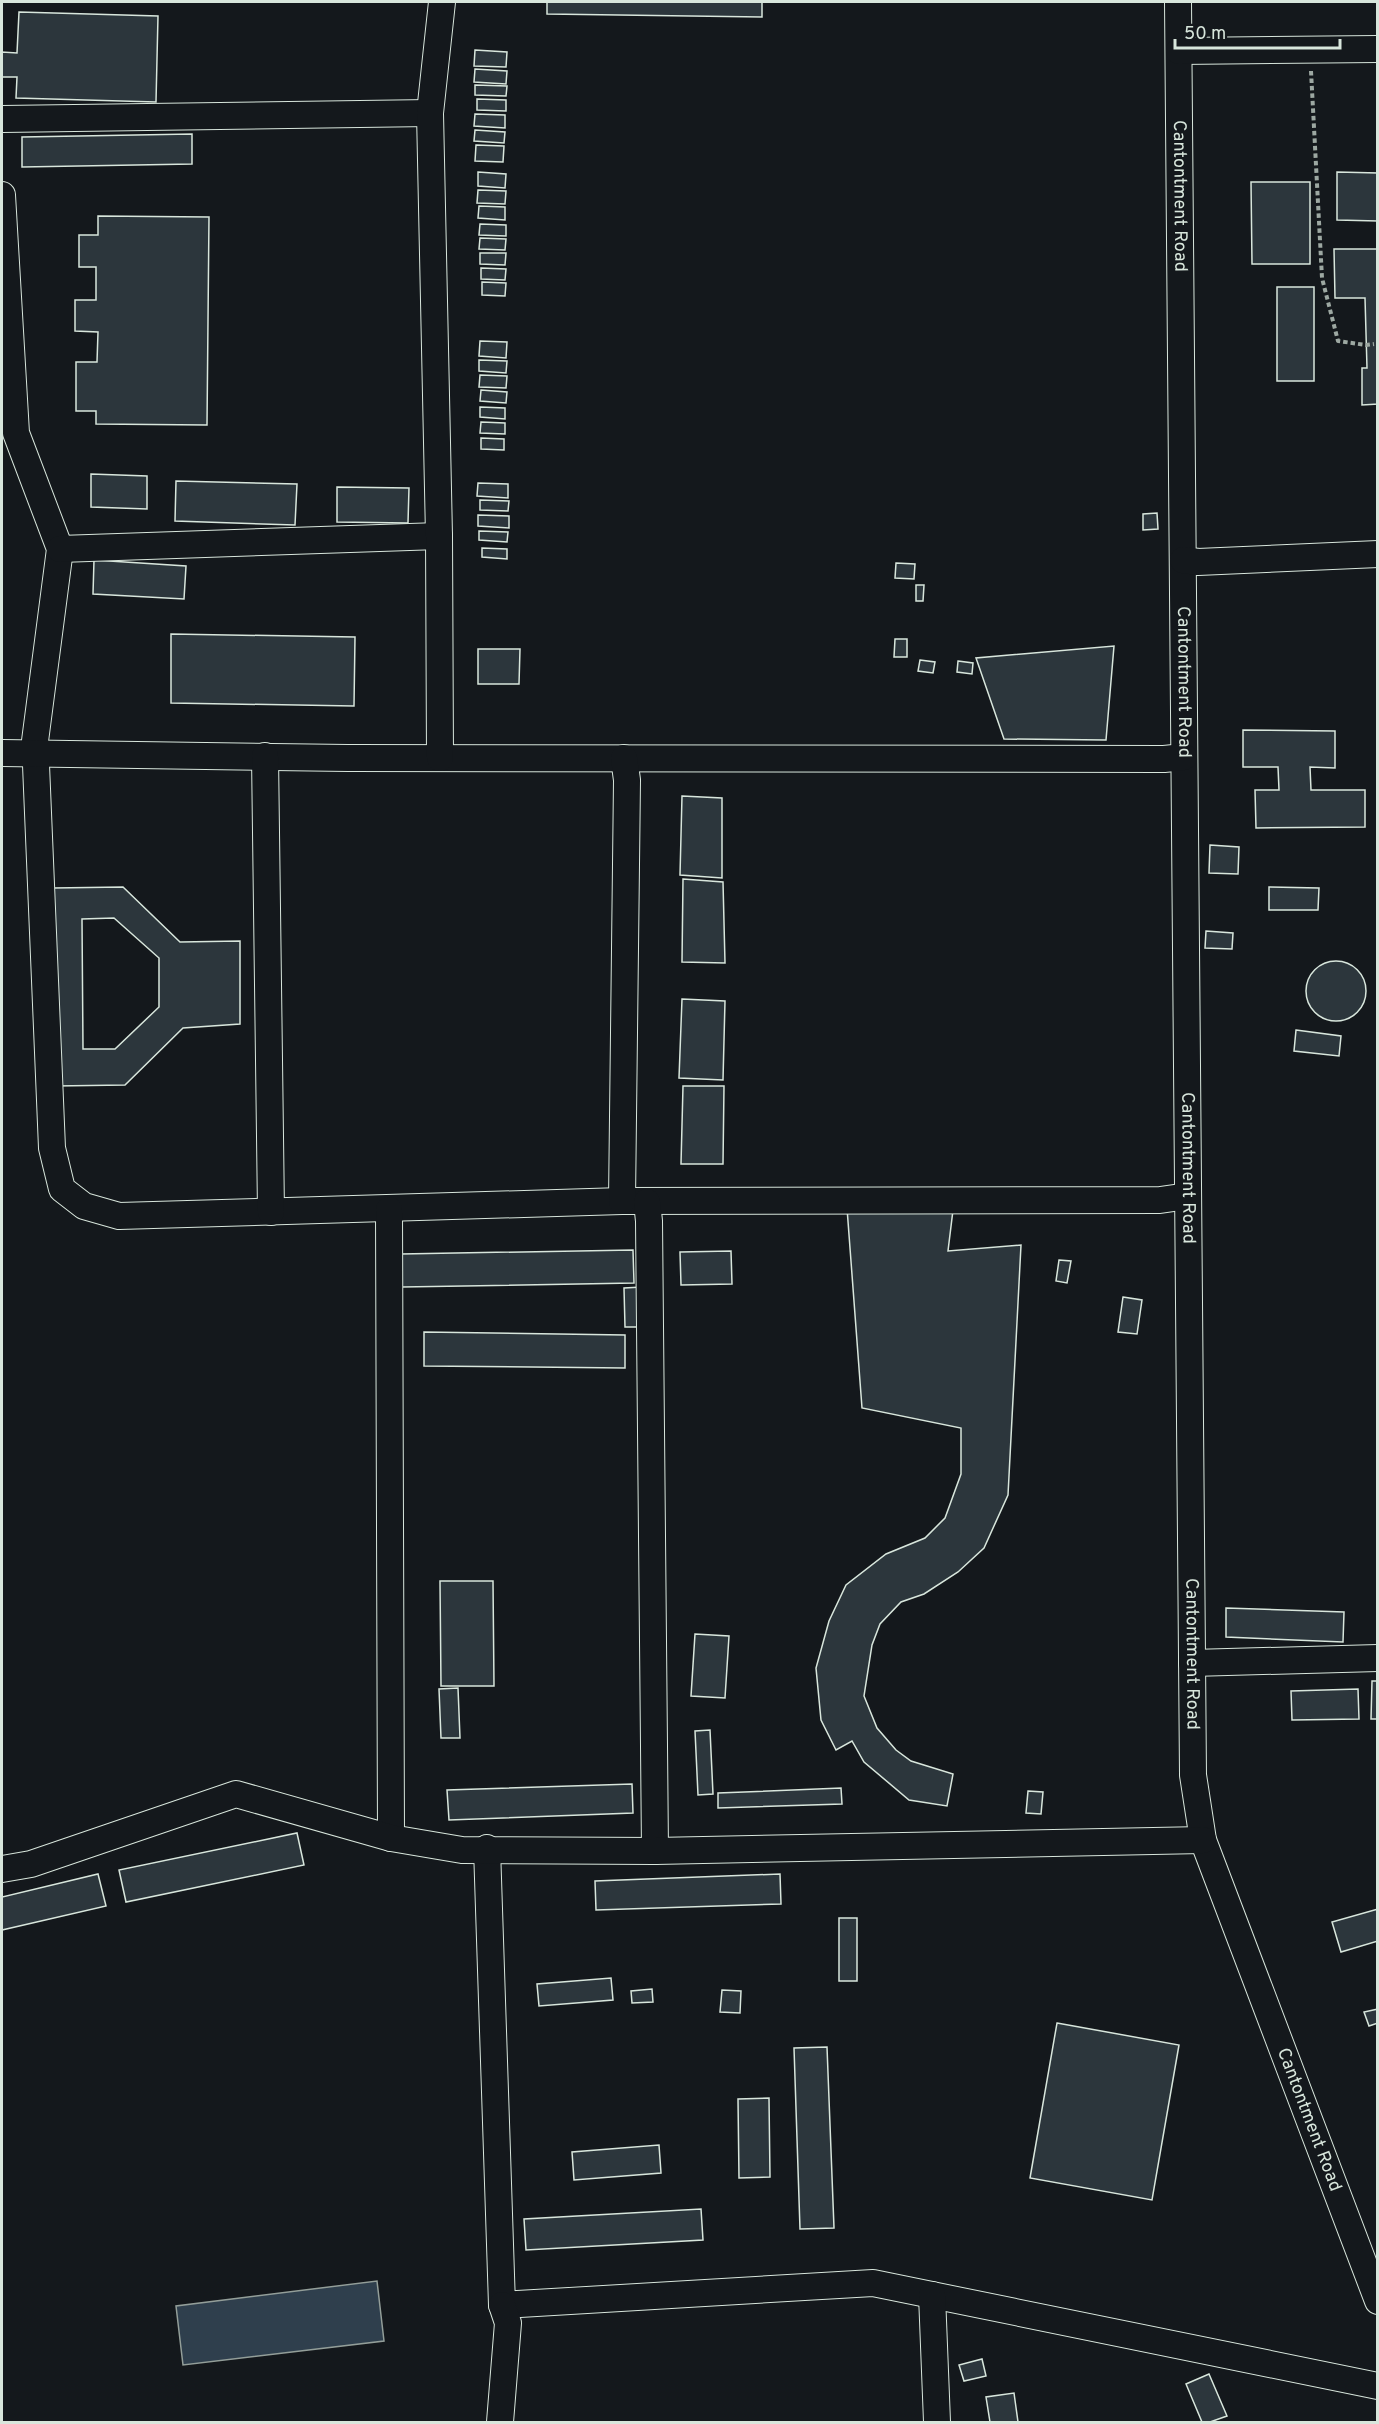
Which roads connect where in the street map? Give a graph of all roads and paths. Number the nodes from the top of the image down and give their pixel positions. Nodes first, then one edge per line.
1 (442, 2) edge
2 (1178, 2) edge
3 (1377, 49) edge
4 (1310, 50) junction
5 (1179, 51) junction
6 (430, 113) junction
7 (2, 119) edge
8 (2, 195) edge
9 (1374, 344) dead end
10 (439, 536) junction
11 (60, 549) junction
12 (1377, 554) edge
13 (1183, 560) junction
14 (2, 753) edge
15 (38, 753) junction
16 (265, 756) junction
17 (1184, 757) junction
18 (440, 758) junction
19 (624, 758) junction
20 (1188, 1196) junction
21 (622, 1201) junction
22 (647, 1202) junction
23 (389, 1210) junction
24 (271, 1212) junction
25 (1377, 1658) edge
26 (1192, 1663) junction
27 (391, 1838) junction
28 (1203, 1840) junction
29 (488, 1848) junction
30 (655, 1851) junction
31 (2, 1869) edge
32 (932, 2295) junction
33 (1377, 2301) edge
34 (502, 2305) junction
35 (1377, 2386) edge
36 (500, 2422) edge
37 (937, 2422) edge

1 - 6 street
2 - 5 street, Cantontment Road
3 - 4 street
4 - 5 street
4 - 9 path
5 - 13 street, Cantontment Road
6 - 7 street
6 - 10 street
8 - 11 street
10 - 11 street
10 - 18 street
11 - 15 street
12 - 13 street
13 - 17 street, Cantontment Road
14 - 15 street
15 - 16 street
15 - 24 street
16 - 18 street
16 - 24 street
17 - 19 street
17 - 20 street, Cantontment Road
18 - 19 street
19 - 21 street
20 - 22 street
20 - 26 street, Cantontment Road
21 - 22 street
21 - 23 street
22 - 30 street
23 - 24 street
23 - 27 street
25 - 26 street
26 - 28 street, Cantontment Road
27 - 29 street
27 - 31 street
28 - 30 street
28 - 33 street, Cantontment Road
29 - 30 street
29 - 34 street
32 - 34 street
32 - 35 street
32 - 37 street
34 - 36 street

